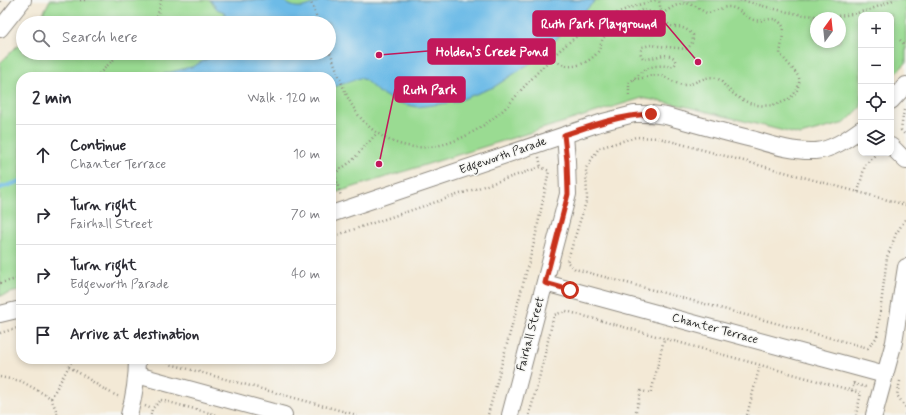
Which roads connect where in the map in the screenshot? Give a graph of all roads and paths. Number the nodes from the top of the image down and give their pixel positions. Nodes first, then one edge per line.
1 (23, 0) edge
2 (80, 0) edge
3 (85, 0) edge
4 (161, 0) edge
5 (310, 0) edge
6 (658, 0) edge
7 (740, 0) edge
8 (893, 0) edge
9 (662, 13) junction
10 (157, 16) edge
11 (316, 16) edge
12 (0, 29) edge
13 (900, 40) dead end
14 (906, 46) edge
15 (552, 58) junction
16 (114, 60) edge
17 (333, 60) edge
18 (101, 72) edge
19 (634, 79) junction
20 (906, 85) edge
21 (629, 95) dead end
22 (894, 98) edge
23 (906, 108) edge
24 (858, 131) edge
25 (377, 133) junction
26 (564, 135) junction
27 (906, 136) edge
28 (894, 149) edge
29 (874, 156) edge
30 (906, 161) edge
31 (336, 173) edge
32 (858, 192) junction
33 (906, 205) edge
34 (336, 212) edge
35 (906, 218) edge
36 (336, 235) edge
37 (906, 267) edge
38 (16, 279) edge
39 (0, 283) edge
40 (545, 283) junction
41 (16, 310) edge
42 (0, 314) edge
43 (16, 328) edge
44 (0, 333) edge
45 (664, 339) junction
46 (70, 364) edge
47 (137, 364) edge
48 (170, 364) edge
49 (760, 365) junction
50 (69, 367) junction
51 (885, 374) junction
52 (137, 375) junction
53 (901, 375) dead end
54 (0, 378) edge
55 (864, 386) dead end
56 (862, 393) junction
57 (112, 394) dead end
58 (51, 398) junction
59 (906, 408) edge
60 (906, 412) edge
61 (58, 415) edge
62 (129, 415) edge
63 (151, 415) edge
64 (217, 415) edge
65 (284, 415) edge
66 (357, 415) edge
67 (488, 415) edge
68 (510, 415) edge
69 (529, 415) edge
70 (635, 415) edge
71 (747, 415) edge
72 (856, 415) edge
73 (874, 415) edge
74 (905, 415) edge

1 - 12 street
2 - 3 path
4 - 10 path
5 - 11 path
6 - 9 path
6 - 15 path
7 - 8 path
9 - 15 path
9 - 19 path
9 - 19 path
13 - 14 path
15 - 25 path
16 - 18 path
17 - 25 path
19 - 21 path
20 - 22 street
23 - 27 path
24 - 26 street, Edgeworth Parade
25 - 31 path
26 - 34 street, Edgeworth Parade
26 - 40 street, Fairhall Street
28 - 30 street
29 - 32 path
32 - 33 path
32 - 35 path
36 - 67 path
37 - 51 street
38 - 39 path
40 - 51 street, Chanter Terrace
40 - 68 street, Fairhall Street
41 - 42 street
43 - 44 path
45 - 49 path
45 - 69 path
45 - 70 path
46 - 50 path
47 - 52 street
48 - 66 path
49 - 56 path
49 - 71 path
50 - 57 path
50 - 58 path
51 - 73 street
52 - 62 street
52 - 65 street
53 - 59 path
54 - 58 path
55 - 56 path
56 - 72 path
58 - 61 path
60 - 74 path
63 - 64 path

